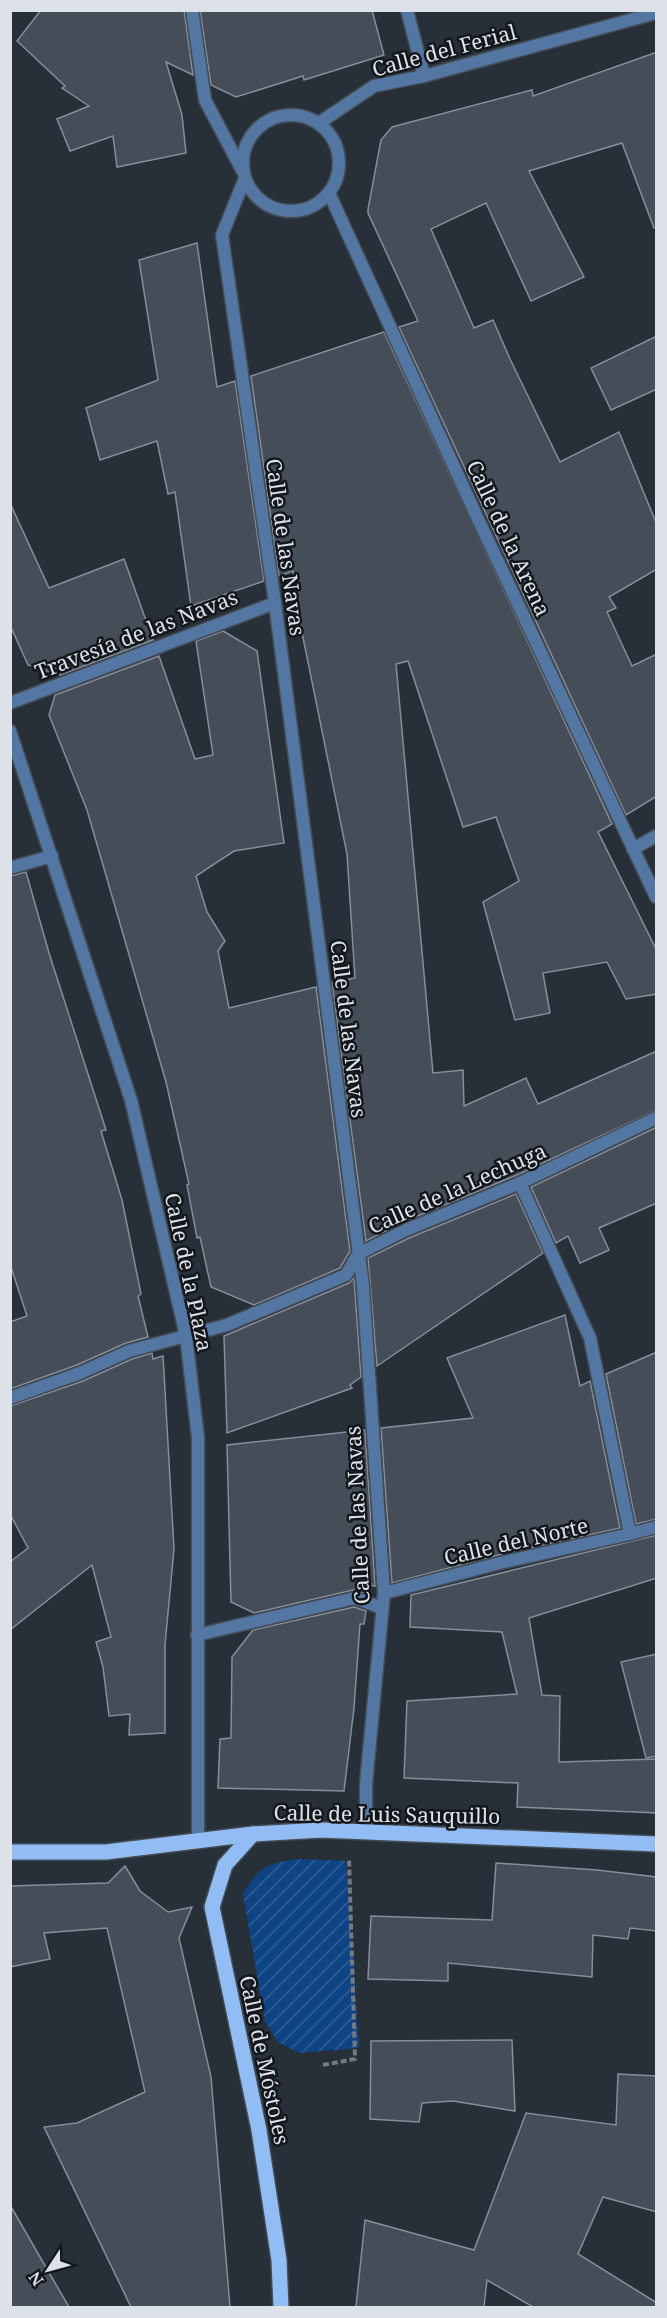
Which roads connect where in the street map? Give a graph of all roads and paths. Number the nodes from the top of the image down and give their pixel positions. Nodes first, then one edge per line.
1 (192, 10) edge
2 (406, 10) edge
3 (657, 13) edge
4 (424, 76) junction
5 (319, 123) junction
6 (244, 175) junction
7 (329, 193) junction
8 (275, 603) junction
9 (10, 703) edge
10 (10, 731) edge
11 (657, 836) edge
12 (633, 849) junction
13 (52, 856) junction
14 (10, 868) edge
15 (657, 897) edge
16 (657, 1118) edge
17 (520, 1183) junction
18 (358, 1254) junction
19 (186, 1336) junction
20 (10, 1398) edge
21 (657, 1527) edge
22 (630, 1534) junction
23 (384, 1593) junction
24 (382, 1608) junction
25 (197, 1635) junction
26 (348, 1830) junction
27 (366, 1831) junction
28 (253, 1834) junction
29 (198, 1841) junction
30 (657, 1844) edge
31 (10, 1852) edge
32 (323, 2065) dead end
33 (281, 2307) edge

1 - 6 street
2 - 4 street
3 - 4 street, Calle del Ferial
4 - 5 street, Calle del Ferial
5 - 6 street
5 - 7 street
6 - 7 street
6 - 8 street, Calle de las Navas
7 - 12 street, Calle de la Arena
8 - 9 street, Travesía de las Navas
8 - 18 street, Calle de las Navas
10 - 13 street, Calle de la Plaza
11 - 12 street
12 - 15 street, Calle de la Arena
13 - 14 street
13 - 19 street, Calle de la Plaza
16 - 17 street, Calle de la Lechuga
17 - 18 street, Calle de la Lechuga
17 - 22 street
18 - 19 street, Calle de la Lechuga
18 - 23 street, Calle de las Navas
19 - 20 street, Calle de la Lechuga
19 - 25 street, Calle de la Plaza
21 - 22 street, Calle del Norte
22 - 23 street, Calle del Norte
23 - 24 street, Calle de las Navas
24 - 25 street
24 - 27 street, Calle de las Navas
25 - 29 street, Calle de la Plaza
26 - 27 main road, Calle de Luis Sauquillo
26 - 28 main road, Calle de Luis Sauquillo
26 - 32 path
27 - 30 main road, Calle de Luis Sauquillo
28 - 29 main road, Calle de Luis Sauquillo
28 - 33 main road, Calle de Móstoles
29 - 31 main road, Calle de Luis Sauquillo

